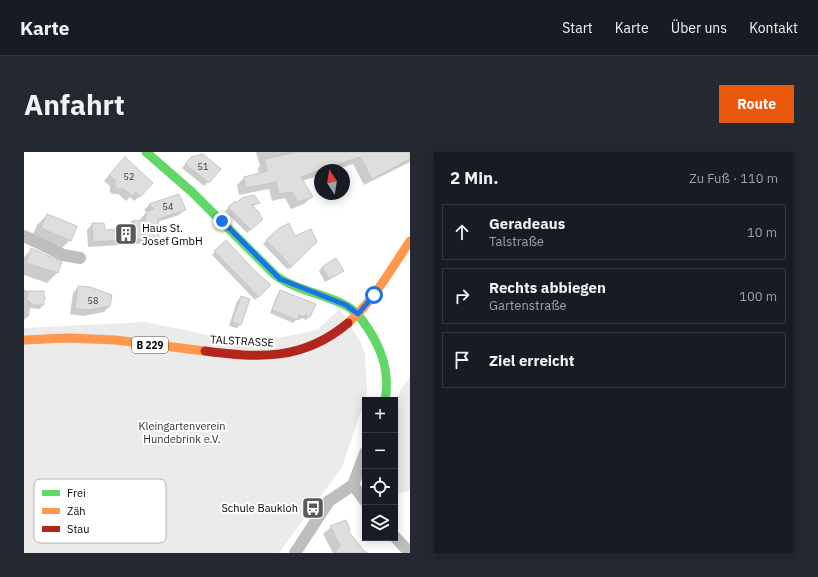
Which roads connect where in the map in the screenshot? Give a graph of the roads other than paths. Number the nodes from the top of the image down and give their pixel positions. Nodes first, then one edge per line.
1 (146, 152) edge
2 (24, 236) edge
3 (410, 241) edge
4 (80, 258) dead end
5 (358, 314) junction
6 (24, 340) edge
7 (386, 397) edge
8 (362, 461) edge
9 (353, 485) junction
10 (362, 497) edge
11 (398, 539) edge
12 (295, 553) edge
13 (410, 553) edge

1 - 5 main road
2 - 4 street
3 - 5 main road, TALSTRASSE / B 229
5 - 6 main road, TALSTRASSE / B 229
5 - 7 main road
8 - 9 street
9 - 10 street
9 - 12 street
11 - 13 street

